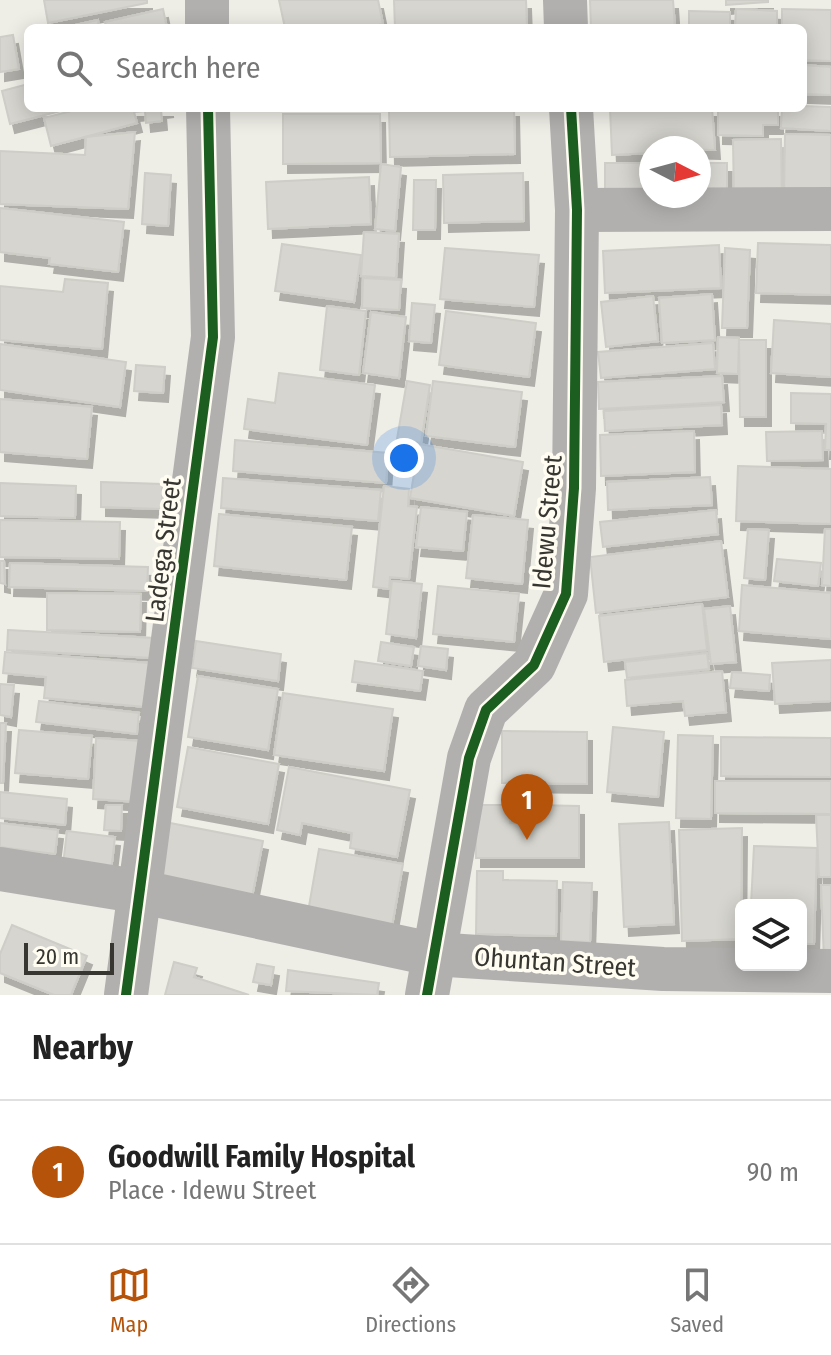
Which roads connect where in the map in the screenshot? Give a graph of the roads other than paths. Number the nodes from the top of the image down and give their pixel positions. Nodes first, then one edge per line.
1 (207, 0) edge
2 (565, 0) edge
3 (207, 24) edge
4 (566, 24) edge
5 (208, 112) edge
6 (571, 112) edge
7 (831, 209) edge
8 (577, 210) junction
9 (0, 869) edge
10 (142, 892) junction
11 (831, 971) edge
12 (430, 975) edge
13 (663, 982) edge
14 (126, 995) edge

1 - 3 street
2 - 4 street
5 - 10 street, Ladega Street
6 - 8 street, Idewu Street
7 - 8 street
8 - 12 street, Idewu Street
9 - 10 street, Ohuntan Street
10 - 12 street, Ohuntan Street
10 - 14 street, Ladega Street
11 - 13 street, Ohuntan Street
12 - 13 street, Ohuntan Street

